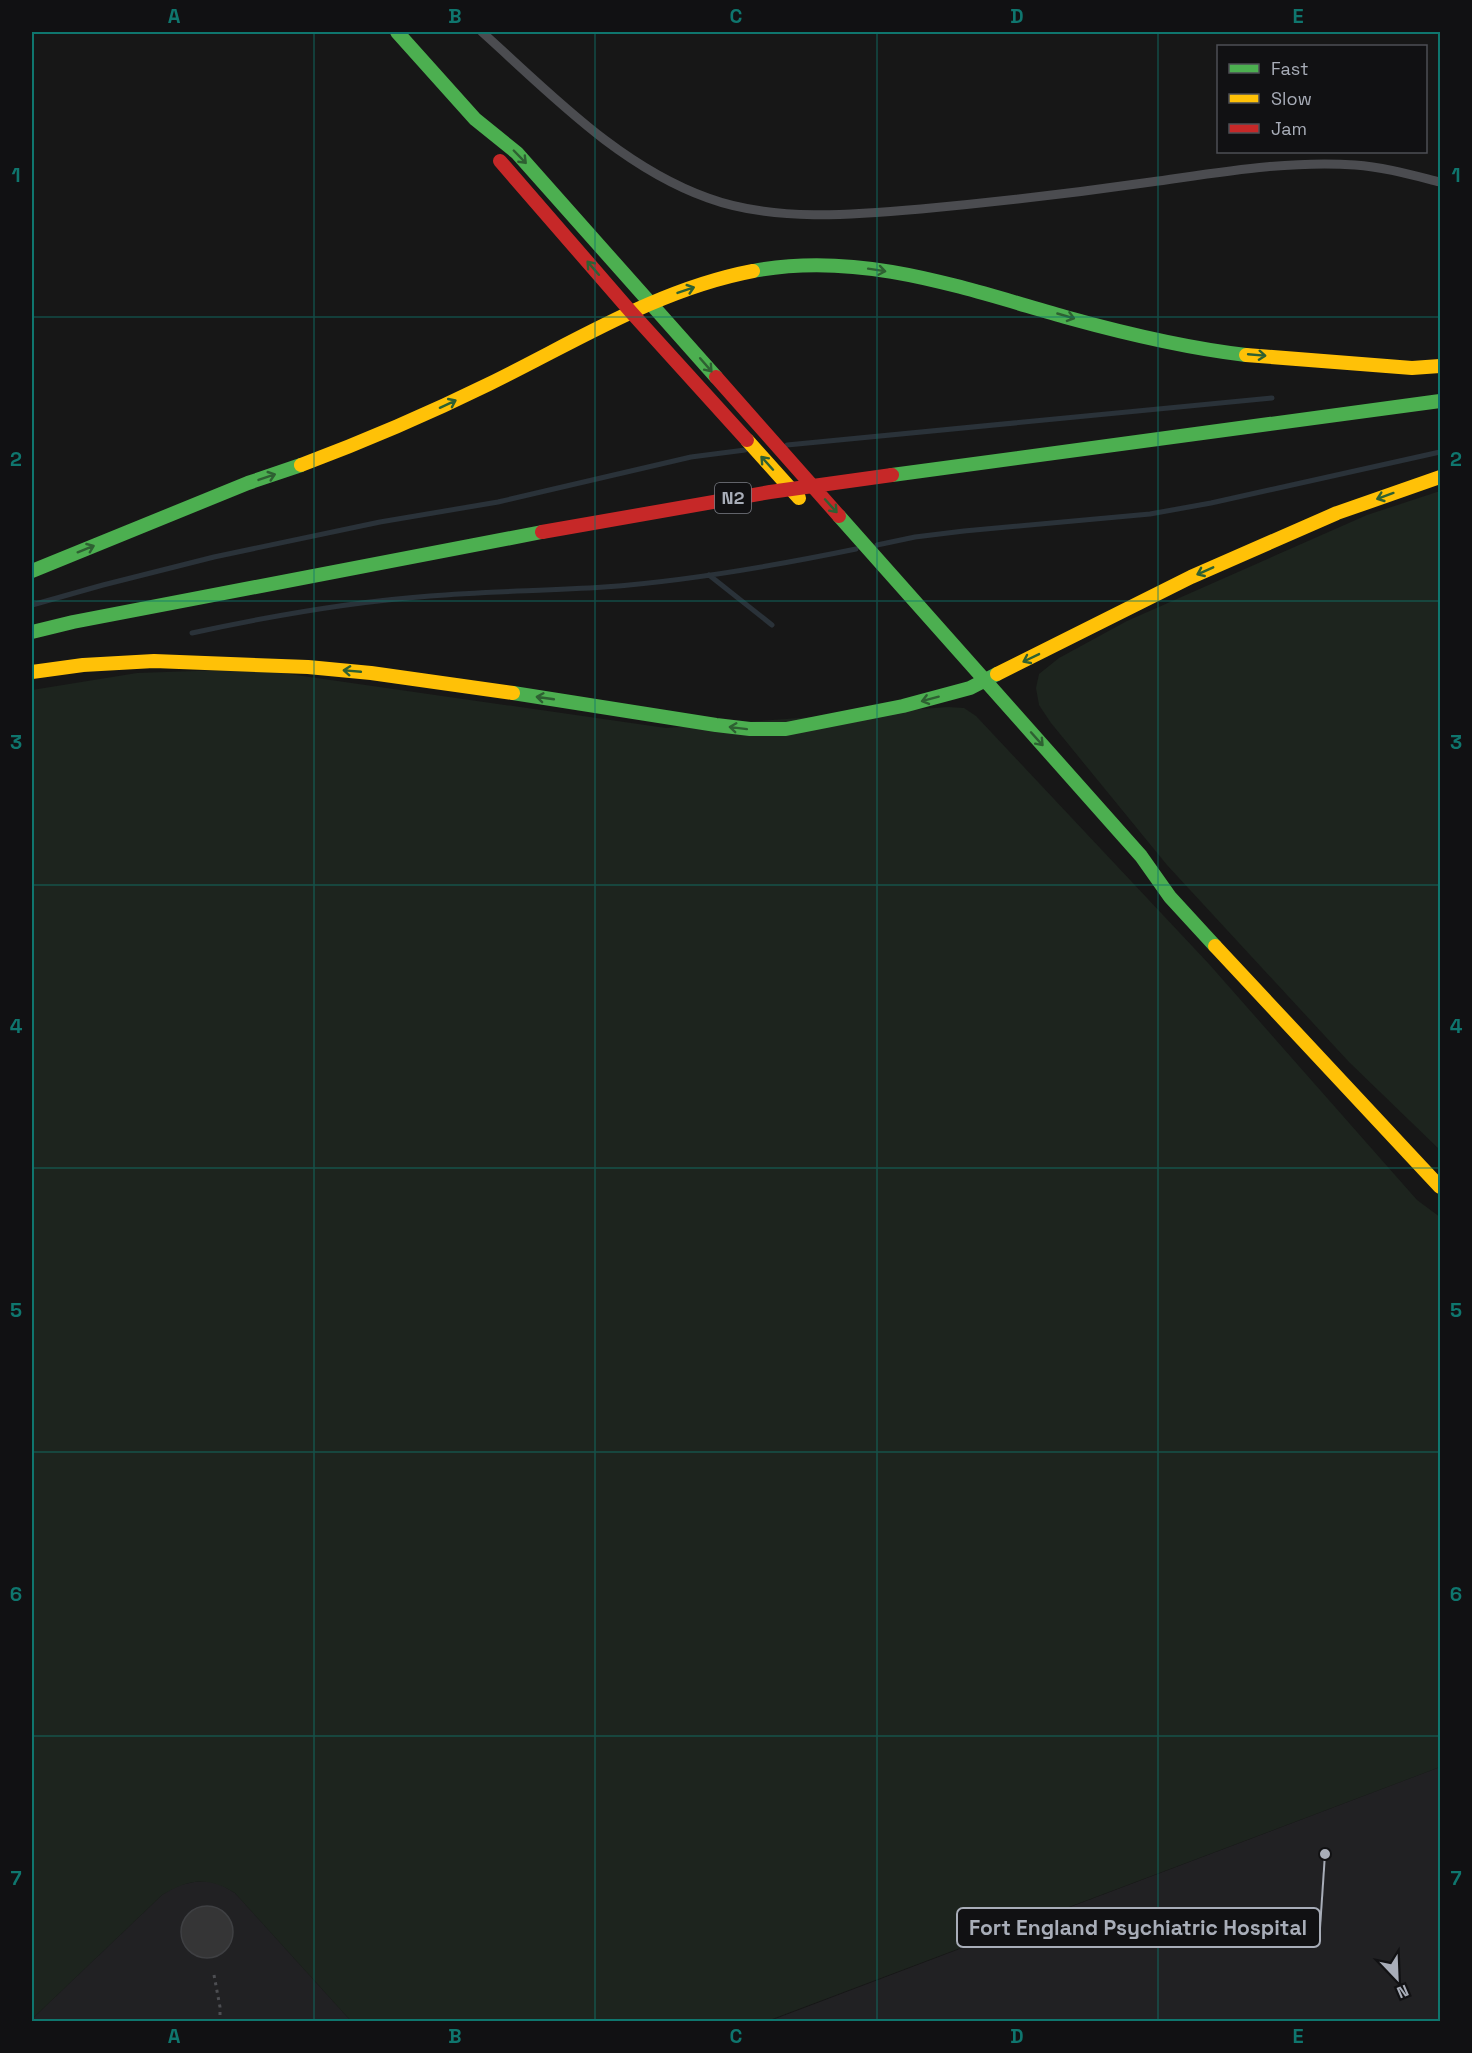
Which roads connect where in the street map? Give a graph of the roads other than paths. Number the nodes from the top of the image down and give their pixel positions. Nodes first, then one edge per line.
1 (397, 32) edge
2 (482, 32) edge
3 (475, 118) junction
4 (1440, 182) edge
5 (651, 302) junction
6 (631, 312) junction
7 (1440, 366) edge
8 (1440, 401) edge
9 (1440, 477) edge
10 (808, 508) dead end
11 (32, 571) edge
12 (32, 632) edge
13 (32, 672) edge
14 (985, 680) junction
15 (1101, 831) dead end
16 (1170, 897) junction
17 (1440, 1187) edge

1 - 3 main road
2 - 4 lane
3 -> 5 main road
6 -> 3 main road
5 - 6 main road
5 -> 7 main road
5 -> 14 main road
10 -> 6 main road
11 -> 6 main road
8 - 12 main road, N2
9 -> 14 main road
14 -> 13 main road
14 -> 16 main road
15 - 16 main road
16 - 17 main road

